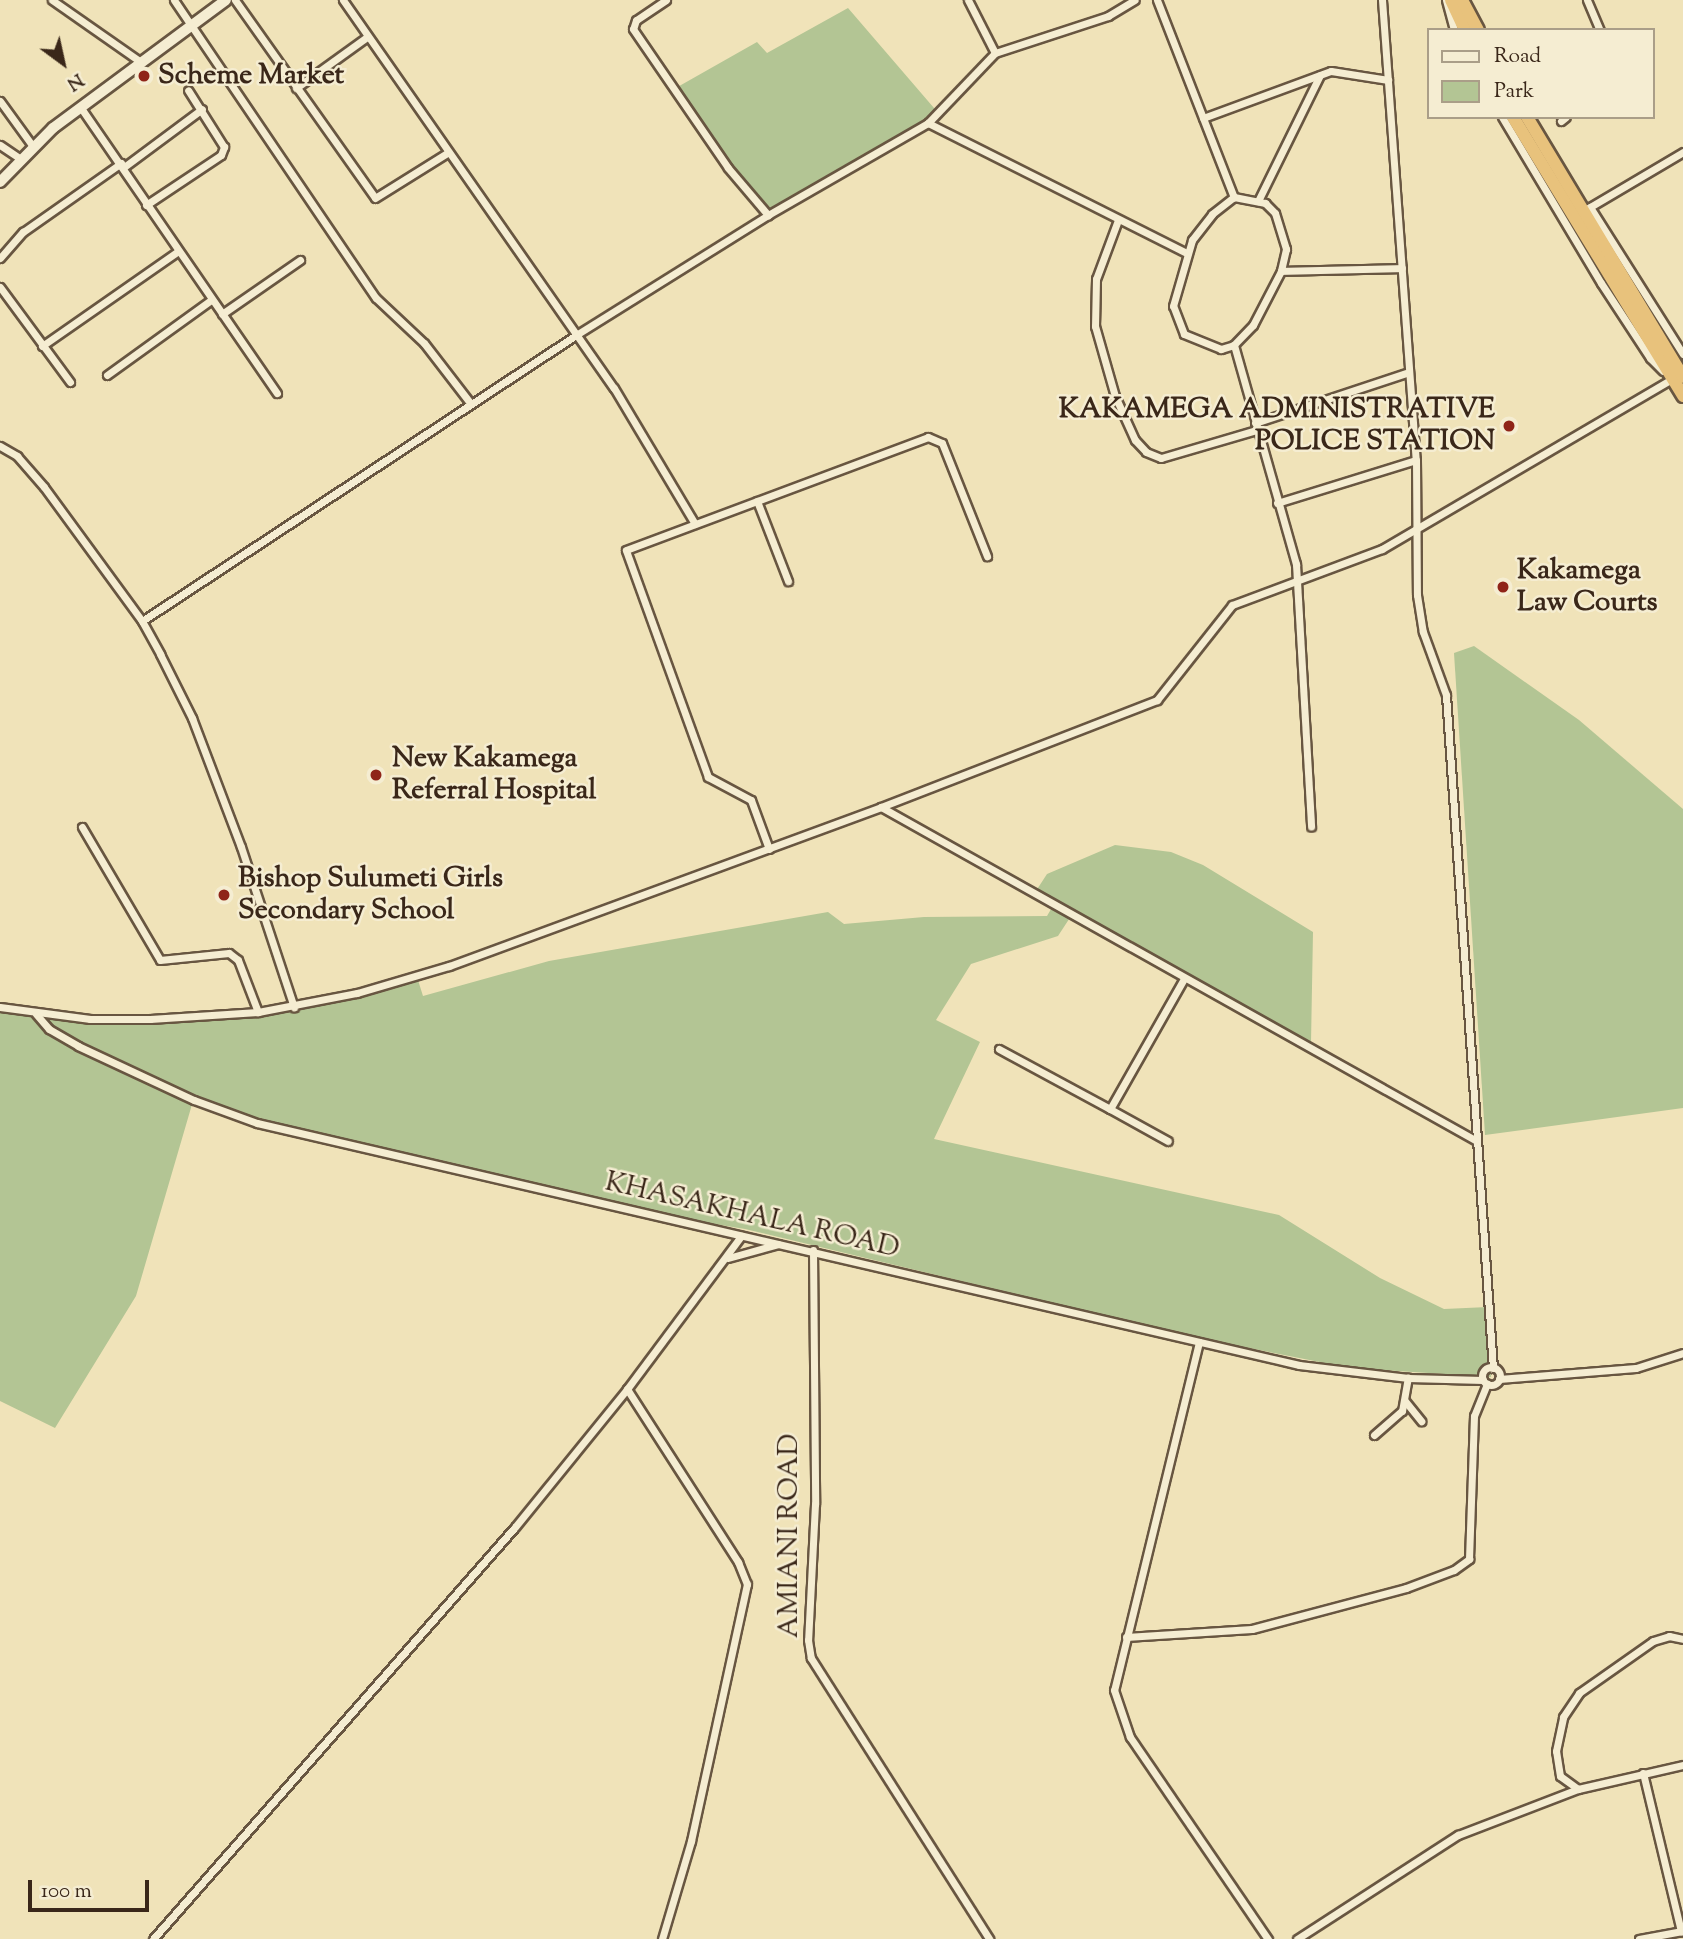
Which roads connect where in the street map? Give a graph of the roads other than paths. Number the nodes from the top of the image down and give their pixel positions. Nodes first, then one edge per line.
1 (52, 0) edge
2 (174, 0) edge
3 (226, 0) edge
4 (235, 0) edge
5 (343, 0) edge
6 (666, 0) edge
7 (968, 0) edge
8 (1135, 0) edge
9 (1157, 0) edge
10 (1382, 0) edge
11 (1448, 0) edge
12 (1462, 0) edge
13 (1587, 0) edge
14 (192, 25) junction
15 (1454, 28) edge
16 (1464, 28) edge
17 (1477, 28) edge
18 (1599, 28) edge
19 (367, 37) junction
20 (995, 53) junction
21 (141, 62) junction
22 (1320, 75) junction
23 (1388, 80) junction
24 (296, 88) junction
25 (188, 90) dead end
26 (0, 101) edge
27 (80, 108) junction
28 (202, 109) junction
29 (1203, 118) junction
30 (1503, 119) edge
31 (1514, 119) edge
32 (1528, 119) edge
33 (928, 123) junction
34 (0, 145) edge
35 (33, 145) junction
36 (1683, 152) edge
37 (447, 153) junction
38 (19, 158) junction
39 (122, 165) junction
40 (0, 182) edge
41 (1234, 197) junction
42 (1258, 201) junction
43 (146, 205) junction
44 (1586, 209) junction
45 (768, 215) junction
46 (1118, 220) junction
47 (178, 251) junction
48 (1186, 253) junction
49 (0, 258) edge
50 (300, 260) dead end
51 (1402, 268) junction
52 (1281, 271) junction
53 (0, 287) edge
54 (211, 300) junction
55 (222, 314) junction
56 (576, 335) junction
57 (1234, 345) junction
58 (42, 346) junction
59 (1683, 354) edge
60 (1409, 372) junction
61 (107, 374) dead end
62 (1678, 379) edge
63 (70, 382) dead end
64 (277, 393) dead end
65 (1683, 396) edge
66 (471, 404) junction
67 (1255, 427) junction
68 (0, 446) edge
69 (1416, 460) junction
70 (757, 501) junction
71 (1277, 503) junction
72 (695, 524) junction
73 (1416, 531) junction
74 (987, 556) dead end
75 (788, 581) dead end
76 (1296, 581) junction
77 (142, 621) junction
78 (881, 807) junction
79 (82, 827) dead end
80 (1311, 827) dead end
81 (769, 849) junction
82 (1184, 979) junction
83 (0, 1007) edge
84 (295, 1007) junction
85 (258, 1012) junction
86 (36, 1014) junction
87 (999, 1049) dead end
88 (1110, 1109) junction
89 (1475, 1140) junction
90 (1168, 1141) dead end
91 (741, 1236) junction
92 (781, 1244) junction
93 (813, 1250) junction
94 (728, 1258) junction
95 (1199, 1342) junction
96 (1683, 1353) edge
97 (1493, 1368) junction
98 (1408, 1378) junction
99 (1499, 1379) junction
100 (1485, 1382) junction
101 (627, 1389) junction
102 (1405, 1401) junction
103 (1420, 1421) dead end
104 (1374, 1435) dead end
105 (1126, 1637) junction
106 (1683, 1639) edge
107 (1683, 1766) edge
108 (1643, 1773) junction
109 (1578, 1789) junction
110 (1682, 1931) edge
111 (153, 1939) edge
112 (662, 1939) edge
113 (989, 1939) edge
114 (1268, 1939) edge
115 (1297, 1939) edge
116 (1639, 1939) edge

1 - 21 street
2 - 14 street
3 - 14 main road
4 - 24 street
5 - 19 street
6 - 45 street
7 - 20 street
8 - 20 street
9 - 29 street
10 - 23 street
11 - 15 street
11 - 16 highway
12 - 17 highway
13 - 18 street
14 - 21 main road
14 - 66 street
19 - 24 street
19 - 37 street
20 - 33 street
21 - 27 main road
22 - 23 street
22 - 29 street
22 - 42 street
23 - 51 street
24 - 37 street
25 - 28 street
26 - 35 street
27 - 35 main road
27 - 39 street
28 - 39 street
28 - 43 street
29 - 41 street
30 - 62 street
31 - 62 highway
32 - 44 highway
33 - 45 street
33 - 46 street
34 - 38 street
35 - 38 main road
36 - 44 street
37 - 56 street
38 - 40 main road
39 - 43 street
39 - 49 street
41 - 42 street
41 - 48 street
42 - 52 street
43 - 47 street
44 - 59 street
44 - 62 highway
45 - 56 street
46 - 48 street
46 - 67 street
47 - 54 street
47 - 58 street
48 - 57 street
50 - 55 street
51 - 52 street
51 - 60 street
52 - 57 street
53 - 58 street
54 - 55 street
54 - 61 street
55 - 64 street
56 - 66 street
56 - 72 street
57 - 67 street
58 - 63 street
60 - 67 street
60 - 69 street
62 - 65 highway
62 - 73 street
66 - 77 street
67 - 71 street
68 - 77 street
69 - 71 street
69 - 73 street
70 - 72 street
70 - 74 street
70 - 75 street
71 - 76 street
72 - 81 street
73 - 76 street
73 - 89 street
76 - 78 street
76 - 80 street
77 - 84 street
78 - 81 street
78 - 82 street
79 - 85 street
81 - 84 street
82 - 88 street
82 - 89 street
83 - 86 street
84 - 85 street
85 - 86 street
86 - 91 street, KHASAKHALA ROAD
87 - 88 street
88 - 90 street
89 - 97 street
91 - 92 street, KHASAKHALA ROAD
91 - 94 street
92 - 93 street, KHASAKHALA ROAD
92 - 94 street
93 - 95 street, KHASAKHALA ROAD
93 - 113 street, AMIANI ROAD
94 - 101 street
95 - 98 street, KHASAKHALA ROAD
95 - 105 street
96 - 99 street
97 - 99 street
97 - 100 street
98 - 100 street, KHASAKHALA ROAD
98 - 102 street
99 - 100 street
100 - 105 street
101 - 111 street
101 - 112 street
102 - 103 street
102 - 104 street
105 - 114 street
106 - 109 street
107 - 108 street
108 - 109 street
108 - 110 street
109 - 115 street
110 - 116 street

